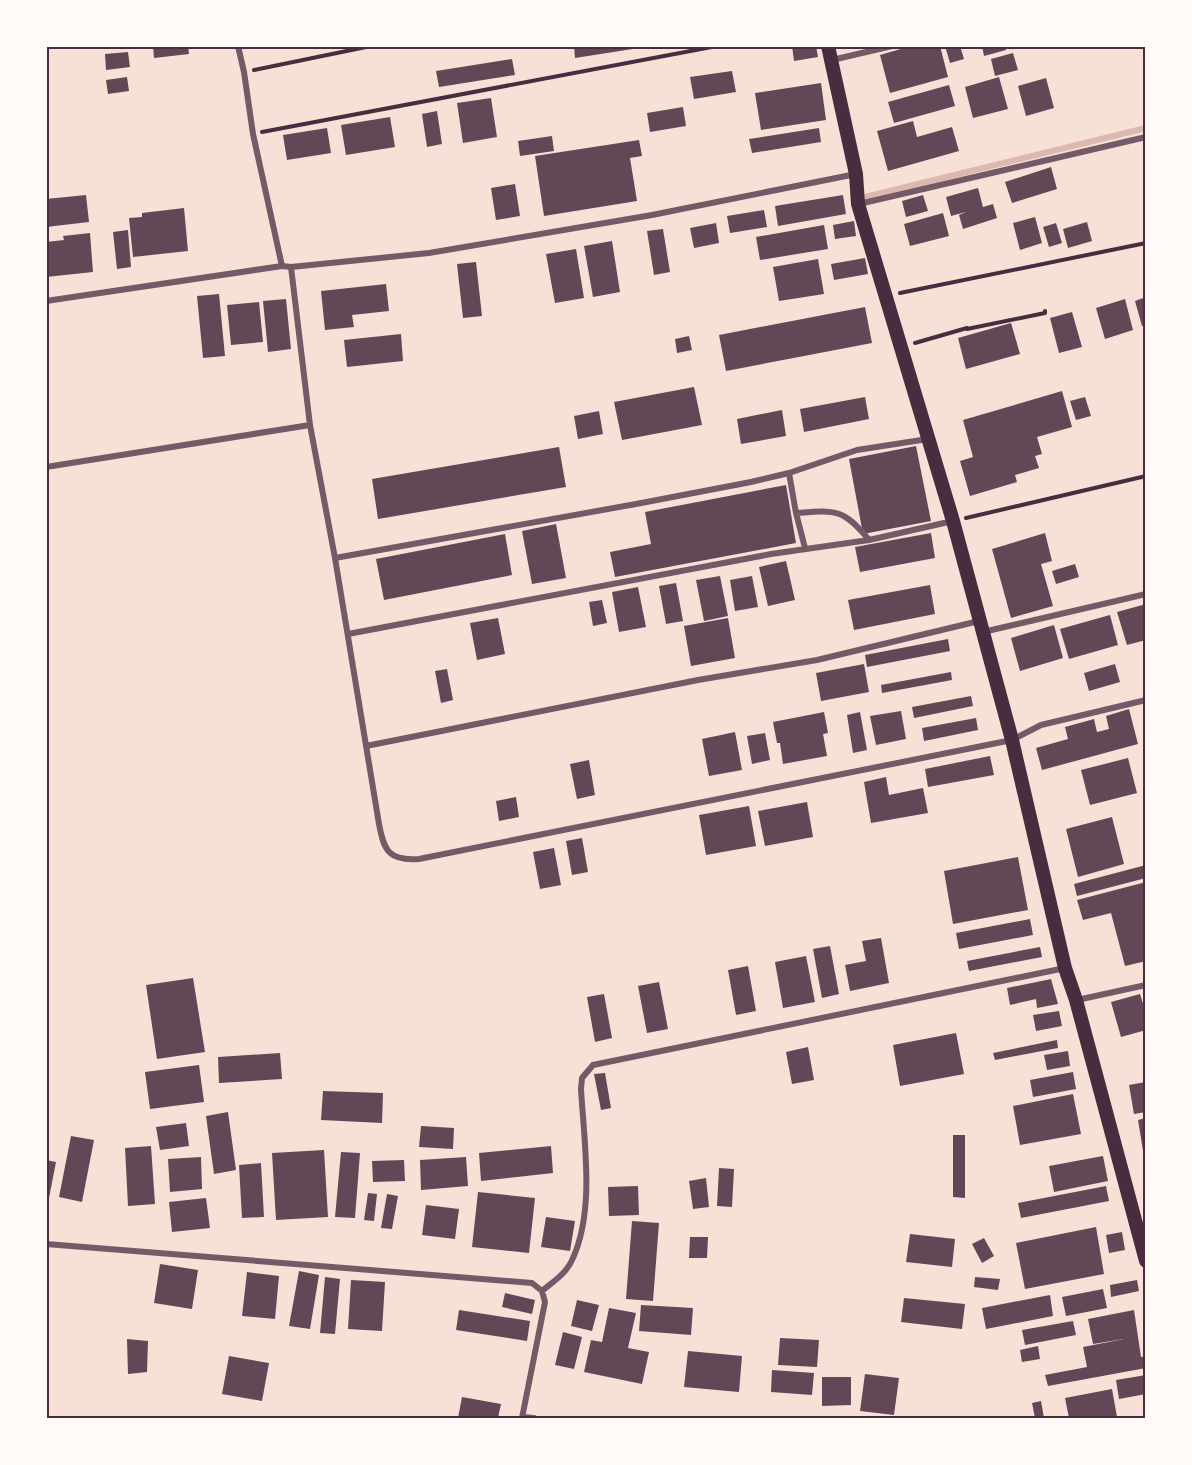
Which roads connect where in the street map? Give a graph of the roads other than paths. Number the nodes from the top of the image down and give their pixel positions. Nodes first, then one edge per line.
1 (238, 46) edge
2 (892, 46) edge
3 (830, 53) edge
4 (1146, 137) edge
5 (856, 174) junction
6 (858, 204) junction
7 (282, 266) junction
8 (291, 267) junction
9 (46, 302) edge
10 (310, 425) junction
11 (928, 439) junction
12 (46, 467) edge
13 (789, 473) junction
14 (796, 513) junction
15 (953, 521) junction
16 (869, 540) junction
17 (806, 548) junction
18 (335, 558) junction
19 (1146, 594) edge
20 (981, 626) junction
21 (348, 634) junction
22 (1146, 700) edge
23 (1012, 740) junction
24 (366, 746) junction
25 (1065, 968) junction
26 (1146, 985) edge
27 (1076, 1000) junction
28 (46, 1244) edge
29 (1146, 1261) edge
30 (542, 1291) junction
31 (522, 1418) edge
32 (534, 1419) edge

1 - 7 street
2 - 3 street
3 - 5 main road
4 - 6 street
5 - 6 main road
5 - 8 street
6 - 11 main road
7 - 8 street
7 - 9 street
8 - 10 street
10 - 12 street
10 - 18 street
11 - 13 street
11 - 15 main road
13 - 14 street
13 - 18 street
14 - 16 street
14 - 17 street
15 - 16 street
15 - 20 main road
16 - 17 street
17 - 21 street
18 - 21 street
19 - 20 street
20 - 23 main road
20 - 24 street
21 - 24 street
22 - 23 street
23 - 24 street
23 - 25 main road
25 - 27 main road
25 - 30 street
26 - 27 street
27 - 29 main road
28 - 30 street
30 - 31 street
31 - 32 street

